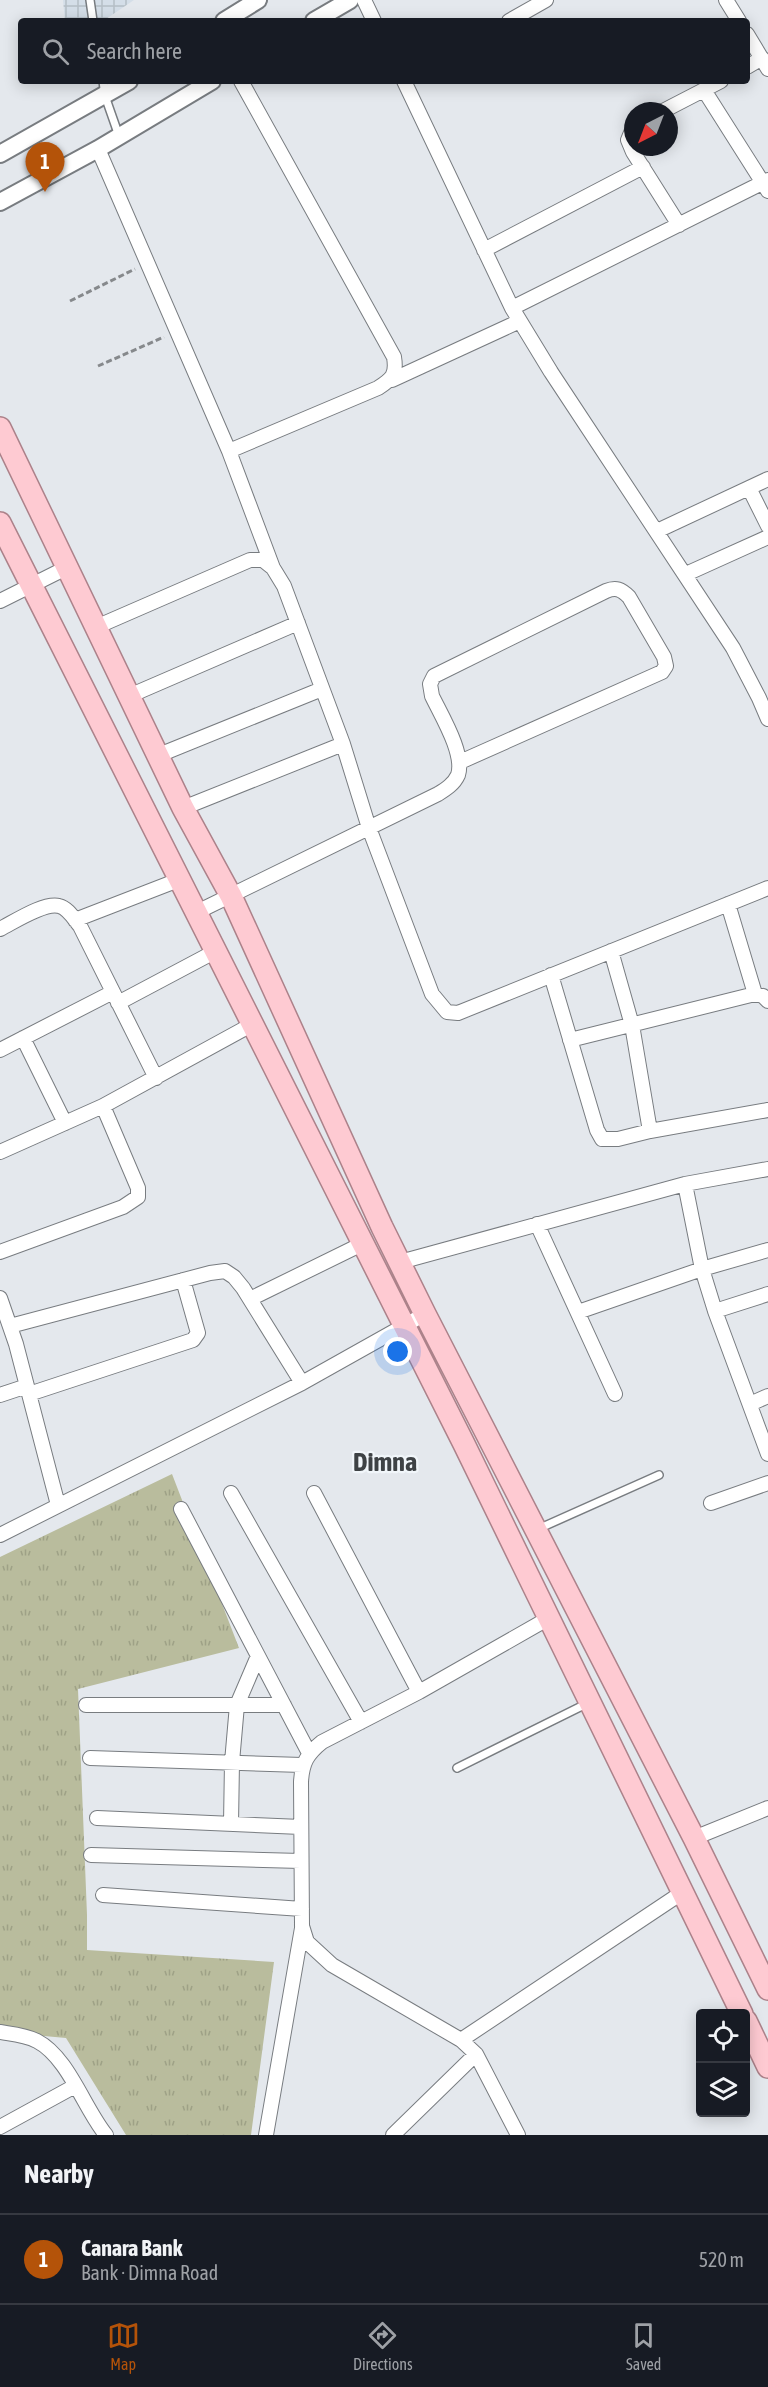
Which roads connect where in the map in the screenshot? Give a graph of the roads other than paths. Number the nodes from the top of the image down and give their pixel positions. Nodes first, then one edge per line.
1 (90, 0) edge
2 (258, 0) edge
3 (350, 0) edge
4 (364, 0) edge
5 (546, 0) edge
6 (726, 0) edge
7 (93, 18) edge
8 (229, 18) edge
9 (319, 18) edge
10 (373, 18) edge
11 (514, 18) edge
12 (737, 18) edge
13 (750, 39) edge
14 (765, 64) edge
15 (750, 66) edge
16 (207, 84) edge
17 (243, 84) edge
18 (405, 84) edge
19 (715, 84) edge
20 (104, 88) edge
21 (704, 90) junction
22 (678, 103) edge
23 (119, 136) junction
24 (98, 149) junction
25 (0, 154) edge
26 (637, 156) edge
27 (643, 168) junction
28 (766, 185) edge
29 (0, 202) edge
30 (679, 225) junction
31 (484, 250) junction
32 (512, 308) junction
33 (520, 321) junction
34 (392, 380) junction
35 (0, 428) edge
36 (229, 451) junction
37 (768, 479) edge
38 (749, 488) junction
39 (0, 523) edge
40 (768, 526) edge
41 (657, 531) junction
42 (768, 537) edge
43 (66, 568) junction
44 (273, 568) junction
45 (686, 574) junction
46 (31, 584) junction
47 (0, 601) edge
48 (298, 623) junction
49 (96, 627) junction
50 (322, 689) junction
51 (129, 696) junction
52 (768, 719) edge
53 (343, 744) junction
54 (159, 755) junction
55 (460, 762) junction
56 (183, 808) junction
57 (369, 828) junction
58 (181, 879) junction
59 (768, 888) edge
60 (231, 896) junction
61 (728, 904) junction
62 (197, 912) junction
63 (75, 920) junction
64 (0, 929) edge
65 (216, 951) junction
66 (611, 951) junction
67 (551, 975) junction
68 (755, 994) junction
69 (116, 998) junction
70 (768, 1001) edge
71 (253, 1024) junction
72 (632, 1025) junction
73 (23, 1038) junction
74 (570, 1040) junction
75 (0, 1050) edge
76 (156, 1078) junction
77 (103, 1106) junction
78 (768, 1110) edge
79 (65, 1123) junction
80 (650, 1131) junction
81 (0, 1152) edge
82 (768, 1169) edge
83 (685, 1184) junction
84 (537, 1224) junction
85 (362, 1244) junction
86 (768, 1250) edge
87 (0, 1252) edge
88 (400, 1262) junction
89 (702, 1269) junction
90 (183, 1280) junction
91 (768, 1294) edge
92 (0, 1298) edge
93 (250, 1299) junction
94 (715, 1311) junction
95 (578, 1312) junction
96 (425, 1314) junction
97 (405, 1325) junction
98 (10, 1326) junction
99 (302, 1383) junction
100 (28, 1390) junction
101 (615, 1394) dead end
102 (0, 1395) edge
103 (768, 1396) edge
104 (750, 1404) junction
105 (768, 1454) edge
106 (659, 1475) dead end
107 (768, 1483) edge
108 (231, 1493) dead end
109 (314, 1493) dead end
110 (711, 1503) dead end
111 (58, 1505) junction
112 (182, 1509) dead end
113 (536, 1530) junction
114 (0, 1535) edge
115 (549, 1618) junction
116 (258, 1656) junction
117 (419, 1692) junction
118 (590, 1702) junction
119 (87, 1705) dead end
120 (237, 1705) junction
121 (284, 1705) junction
122 (361, 1722) junction
123 (90, 1758) dead end
124 (306, 1759) junction
125 (232, 1762) junction
126 (457, 1768) dead end
127 (768, 1808) edge
128 (97, 1818) dead end
129 (231, 1824) junction
130 (301, 1827) junction
131 (694, 1838) junction
132 (91, 1855) dead end
133 (301, 1861) junction
134 (683, 1892) junction
135 (103, 1895) dead end
136 (302, 1909) junction
137 (302, 1926) junction
138 (744, 1940) junction
139 (713, 1955) junction
140 (768, 1989) edge
141 (740, 2009) edge
142 (750, 2029) edge
143 (0, 2032) edge
144 (461, 2040) junction
145 (476, 2054) junction
146 (768, 2067) edge
147 (75, 2086) junction
148 (0, 2127) edge
149 (106, 2135) edge
150 (266, 2135) edge
151 (393, 2135) edge
152 (518, 2135) edge

1 - 7 lane
2 - 8 street
3 - 9 street
4 - 10 street
5 - 11 street
6 - 12 street
13 - 14 street
14 - 15 street
16 - 23 street
17 - 34 street
18 - 31 street
19 - 21 street
20 - 23 lane
20 - 25 street
21 - 22 street
21 - 28 street
23 - 24 street
24 - 29 street
24 - 36 street
26 - 27 street
27 - 30 street
27 - 31 street
28 - 30 street
30 - 32 street
31 - 32 street
32 - 33 street
33 - 34 street
33 - 41 street
34 - 36 street
35 - 43 highway
36 - 44 street
37 - 38 street
38 - 40 street
38 - 41 street
39 - 46 highway
41 - 45 street
42 - 45 street
43 - 46 street
43 - 49 highway
44 - 48 street
44 - 49 street
45 - 52 street
46 - 47 street
46 - 58 highway
48 - 50 street
48 - 51 street
49 - 51 highway
50 - 53 street
50 - 54 street
51 - 54 highway
53 - 56 street
53 - 57 street
54 - 56 highway
55 - 55 street
55 - 57 street
56 - 60 highway
57 - 60 street
57 - 67 street
58 - 62 highway
58 - 63 street
59 - 61 street
60 - 62 street
60 - 88 highway
61 - 66 street
61 - 68 street
62 - 65 highway
63 - 64 street
63 - 69 street
65 - 69 street
65 - 71 highway
66 - 67 street
66 - 72 street
67 - 74 street
68 - 70 street
68 - 72 street
69 - 73 street
69 - 76 street
71 - 76 street
71 - 85 highway
72 - 74 street
72 - 80 street
73 - 75 street
73 - 79 street
74 - 80 street
76 - 77 street
77 - 79 street
77 - 87 street
78 - 80 street
79 - 81 street
82 - 83 street
83 - 84 street
83 - 89 street
84 - 88 street
84 - 95 street
85 - 93 street
85 - 97 highway
86 - 89 street
88 - 96 highway
89 - 94 street
89 - 95 street
90 - 93 street
90 - 98 street
90 - 100 street
91 - 94 street
92 - 98 street
93 - 99 street
94 - 104 street
95 - 101 street
96 - 97 street
96 - 113 highway
97 - 99 street
97 - 115 highway
98 - 100 street
99 - 111 street
100 - 102 street
100 - 111 street
103 - 104 street
104 - 105 street
106 - 113 lane
107 - 110 street
108 - 122 street
109 - 117 street
111 - 114 street
112 - 116 street
113 - 131 highway
115 - 117 street
115 - 118 highway
116 - 120 street
116 - 121 street
117 - 122 street
118 - 126 lane
118 - 134 highway
119 - 120 street
120 - 121 street
120 - 125 street
121 - 124 street
122 - 124 street
123 - 125 street
124 - 125 street
124 - 130 street
125 - 129 street
127 - 131 street
128 - 129 street
129 - 130 street
130 - 133 street
131 - 138 highway
132 - 133 street
133 - 136 street
134 - 139 highway
134 - 144 street
135 - 136 street
136 - 137 street
137 - 144 street
137 - 150 street
138 - 139 highway
138 - 140 highway
139 - 141 highway
142 - 146 highway
143 - 147 street
144 - 145 street
145 - 151 street
145 - 152 street
147 - 148 street
147 - 149 street

